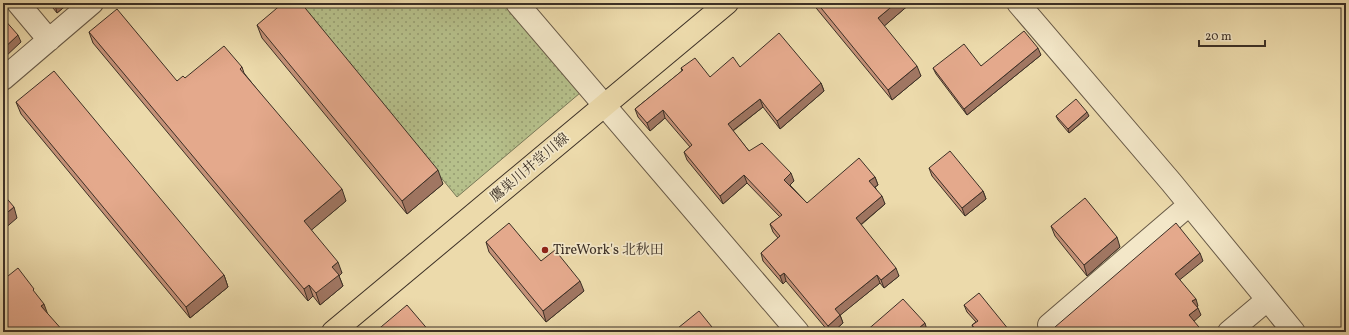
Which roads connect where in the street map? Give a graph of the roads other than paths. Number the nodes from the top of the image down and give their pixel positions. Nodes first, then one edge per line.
1 (18, 3) edge
2 (92, 3) edge
3 (516, 3) edge
4 (727, 3) edge
5 (1018, 3) edge
6 (49, 40) junction
7 (3, 79) edge
8 (604, 107) junction
9 (1189, 204) junction
10 (1267, 300) junction
11 (1049, 325) dead end
12 (333, 332) edge
13 (798, 332) edge
14 (1229, 332) edge
15 (1294, 332) edge

1 - 6 street
2 - 6 street
3 - 8 street
4 - 8 main road, 鷹巣川井堂川線
5 - 9 street
6 - 7 street
8 - 12 main road, 鷹巣川井堂川線
8 - 13 street
9 - 10 street
9 - 11 street
10 - 14 street
10 - 15 street

